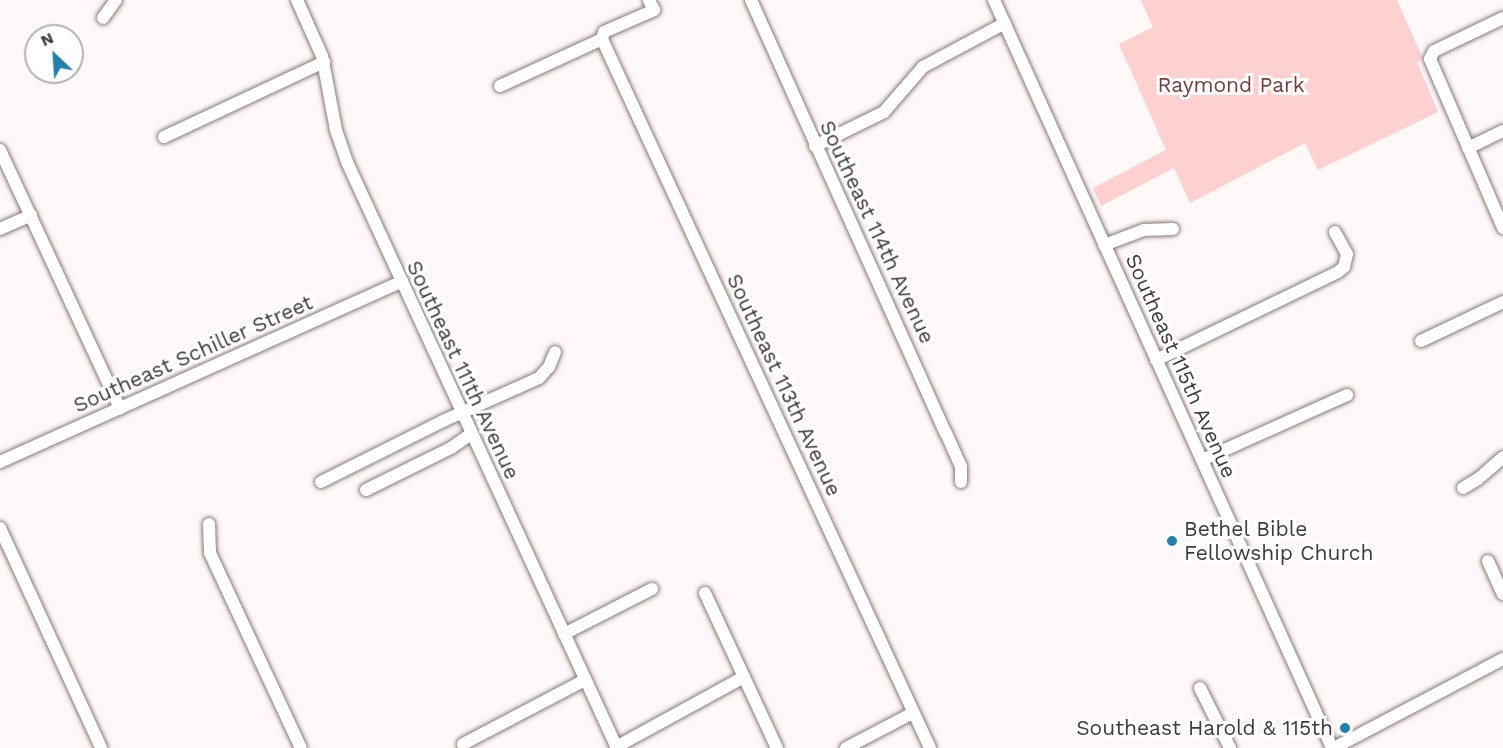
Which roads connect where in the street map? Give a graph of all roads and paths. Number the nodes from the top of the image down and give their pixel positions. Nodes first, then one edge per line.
1 (116, 0) edge
2 (297, 0) edge
3 (751, 0) edge
4 (994, 0) edge
5 (652, 5) edge
6 (102, 18) dead end
7 (1503, 18) edge
8 (1005, 23) junction
9 (602, 39) junction
10 (324, 62) junction
11 (500, 86) dead end
12 (1503, 131) edge
13 (164, 137) dead end
14 (815, 146) junction
15 (1468, 148) junction
16 (0, 150) edge
17 (31, 215) junction
18 (1502, 224) edge
19 (0, 229) edge
20 (1173, 229) dead end
21 (1335, 232) dead end
22 (1104, 245) junction
23 (402, 281) junction
24 (1503, 302) edge
25 (1421, 340) dead end
26 (555, 352) dead end
27 (1156, 360) junction
28 (1347, 395) dead end
29 (120, 409) junction
30 (462, 413) junction
31 (471, 434) junction
32 (1503, 457) edge
33 (1202, 460) junction
34 (0, 462) edge
35 (321, 482) dead end
36 (962, 482) dead end
37 (1463, 488) dead end
38 (366, 490) dead end
39 (209, 524) dead end
40 (0, 528) edge
41 (1488, 561) dead end
42 (652, 589) dead end
43 (705, 593) dead end
44 (1503, 594) edge
45 (564, 634) junction
46 (1503, 659) edge
47 (744, 677) junction
48 (585, 680) junction
49 (1200, 688) dead end
50 (913, 713) junction
51 (463, 744) dead end
52 (101, 748) edge
53 (301, 748) edge
54 (616, 748) edge
55 (777, 748) edge
56 (846, 748) edge
57 (930, 748) edge
58 (1230, 748) edge
59 (1333, 748) edge

1 - 6 street
2 - 10 street, Southeast 111th Avenue
3 - 14 street, Southeast 114th Avenue
4 - 8 street, Southeast 115th Avenue
5 - 9 street
7 - 15 street
8 - 14 street
8 - 22 street, Southeast 115th Avenue
9 - 11 street
9 - 50 street, Southeast 113th Avenue
10 - 13 street
10 - 23 street, Southeast 111th Avenue
12 - 15 street
14 - 36 street, Southeast 114th Avenue
15 - 18 street
16 - 17 street
17 - 19 street
17 - 29 street
20 - 22 street
21 - 27 street
22 - 27 street, Southeast 115th Avenue
23 - 29 street, Southeast Schiller Street
23 - 30 street, Southeast 111th Avenue
24 - 25 street
26 - 30 street
27 - 33 street, Southeast 115th Avenue
28 - 33 street
29 - 34 street, Southeast Schiller Street
30 - 31 street, Southeast 111th Avenue
30 - 35 street
31 - 38 street
31 - 45 street, Southeast 111th Avenue
32 - 37 street
33 - 59 street, Southeast 115th Avenue
39 - 53 street
40 - 52 street
41 - 44 street
42 - 45 street
43 - 47 street
45 - 48 street, Southeast 111th Avenue
46 - 59 street
47 - 54 street
47 - 55 street
48 - 51 street
48 - 54 street, Southeast 111th Avenue
49 - 58 street
50 - 56 street
50 - 57 street, Southeast 113th Avenue

